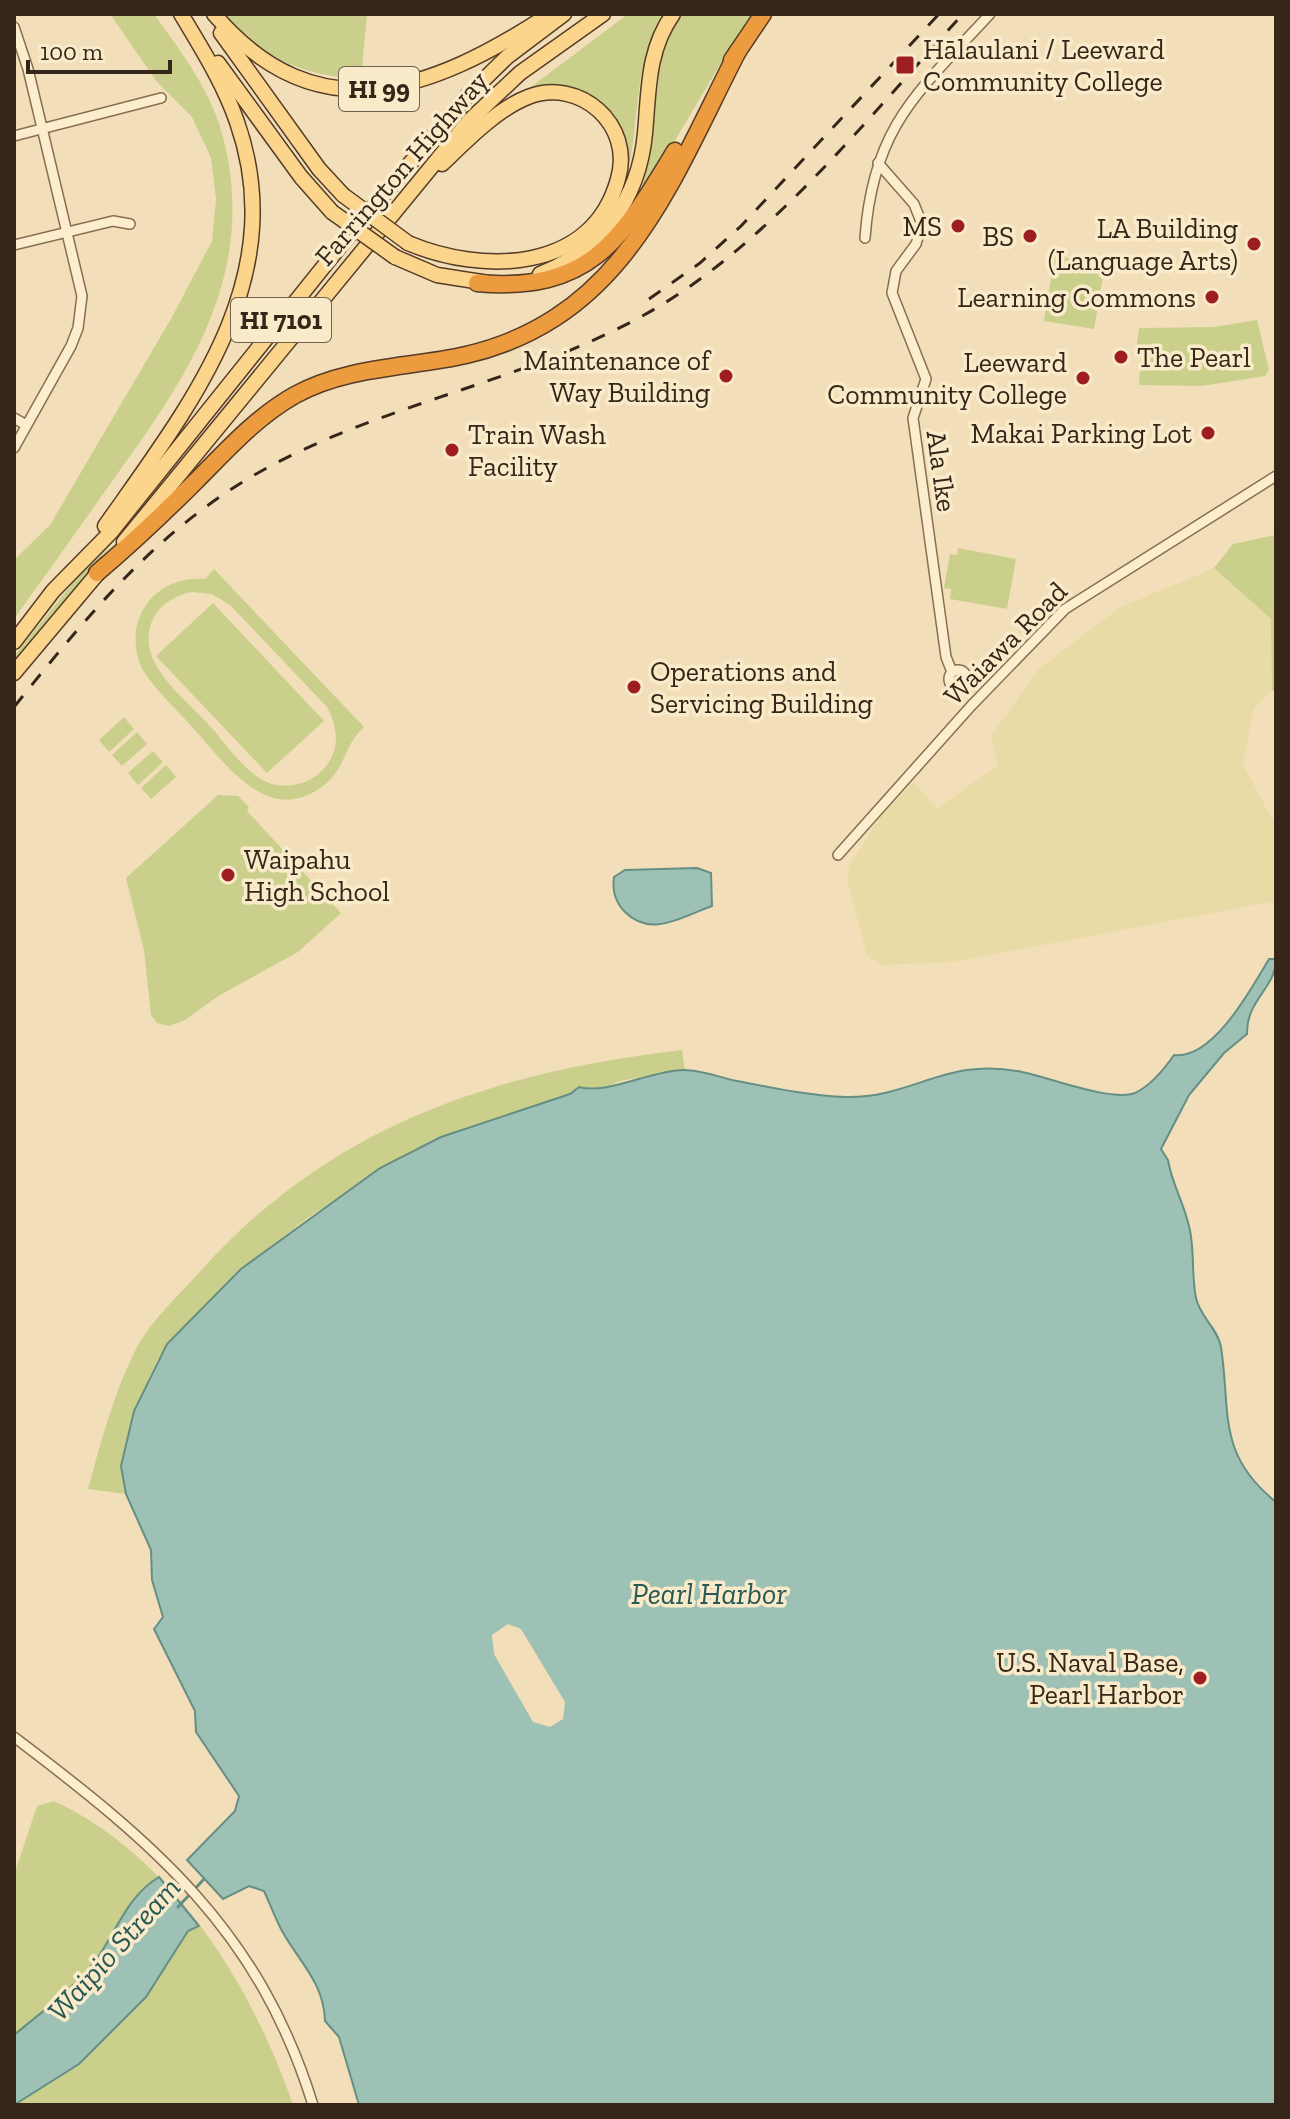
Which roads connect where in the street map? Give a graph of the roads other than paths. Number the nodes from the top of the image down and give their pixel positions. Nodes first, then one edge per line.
1 (182, 14) edge
2 (207, 14) edge
3 (214, 14) edge
4 (550, 14) edge
5 (564, 14) edge
6 (603, 14) edge
7 (673, 14) edge
8 (763, 14) edge
9 (990, 14) edge
10 (14, 27) edge
11 (738, 51) junction
12 (161, 98) dead end
13 (42, 129) junction
14 (14, 136) edge
15 (878, 163) junction
16 (385, 220) junction
17 (130, 224) dead end
18 (69, 231) junction
19 (865, 238) dead end
20 (14, 245) edge
21 (477, 283) junction
22 (14, 418) edge
23 (26, 425) junction
24 (14, 448) edge
25 (1276, 476) edge
26 (97, 573) junction
27 (53, 591) junction
28 (14, 642) edge
29 (952, 672) dead end
30 (14, 673) edge
31 (838, 855) dead end
32 (14, 1737) edge
33 (313, 2105) edge

1 - 21 main road, bridge
1 - 27 main road
2 - 16 main road, bridge
3 - 4 main road, HI 99
5 - 27 main road, Farrington Highway / HI 7101
6 - 16 main road, Farrington Highway / HI 7101
7 - 21 main road
8 - 11 highway
9 - 15 street
10 - 13 street
11 - 21 highway
11 - 26 highway
12 - 13 street
13 - 14 street
13 - 18 street
15 - 19 street
15 - 29 street, Ala Ike
16 - 26 main road, Farrington Highway / HI 7101
17 - 18 street
18 - 20 street
18 - 23 street
22 - 23 street
23 - 24 street
25 - 31 street, Waiawa Road
26 - 30 main road, Farrington Highway / HI 7101
27 - 28 main road, Farrington Highway / HI 7101
32 - 33 street

